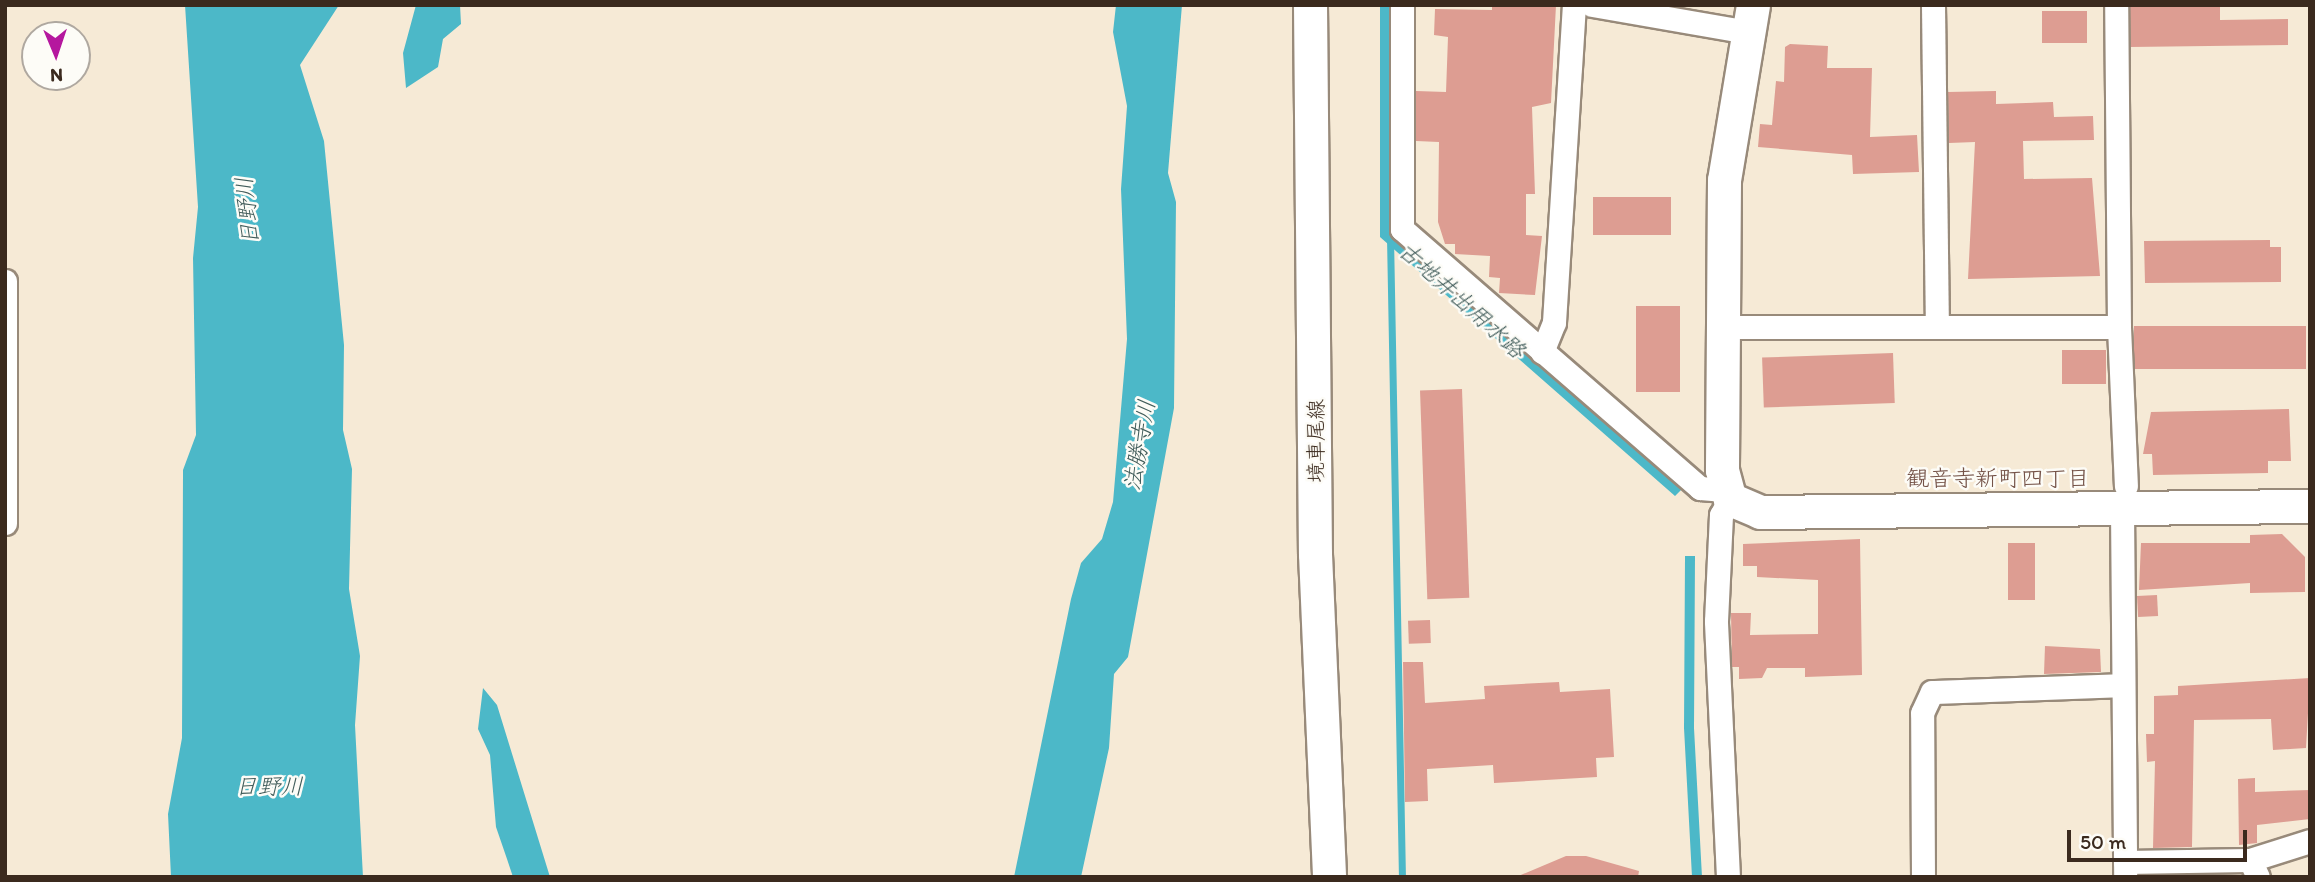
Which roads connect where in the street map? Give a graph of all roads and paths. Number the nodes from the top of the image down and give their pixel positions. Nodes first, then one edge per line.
1 (1310, 5) edge
2 (1402, 5) edge
3 (1574, 5) edge
4 (1592, 5) edge
5 (1933, 5) edge
6 (2116, 5) edge
7 (1751, 19) edge
8 (5, 281) edge
9 (1723, 327) junction
10 (1937, 327) junction
11 (2119, 327) junction
12 (1542, 352) junction
13 (1727, 494) junction
14 (2124, 497) junction
15 (2310, 506) edge
16 (5, 523) edge
17 (2121, 685) junction
18 (2310, 841) edge
19 (2254, 868) edge
20 (2125, 869) edge
21 (1329, 877) edge
22 (1728, 877) edge
23 (1923, 877) edge

1 - 21 street, 境車尾線
2 - 12 street
3 - 12 street
4 - 7 street
5 - 10 street
6 - 11 street
7 - 9 street
8 - 16 street
9 - 10 street
9 - 13 street
10 - 11 street
11 - 14 street
12 - 13 street
13 - 14 street
13 - 22 street
14 - 15 street
14 - 17 street
17 - 20 street
17 - 23 street
18 - 19 street
19 - 20 street

